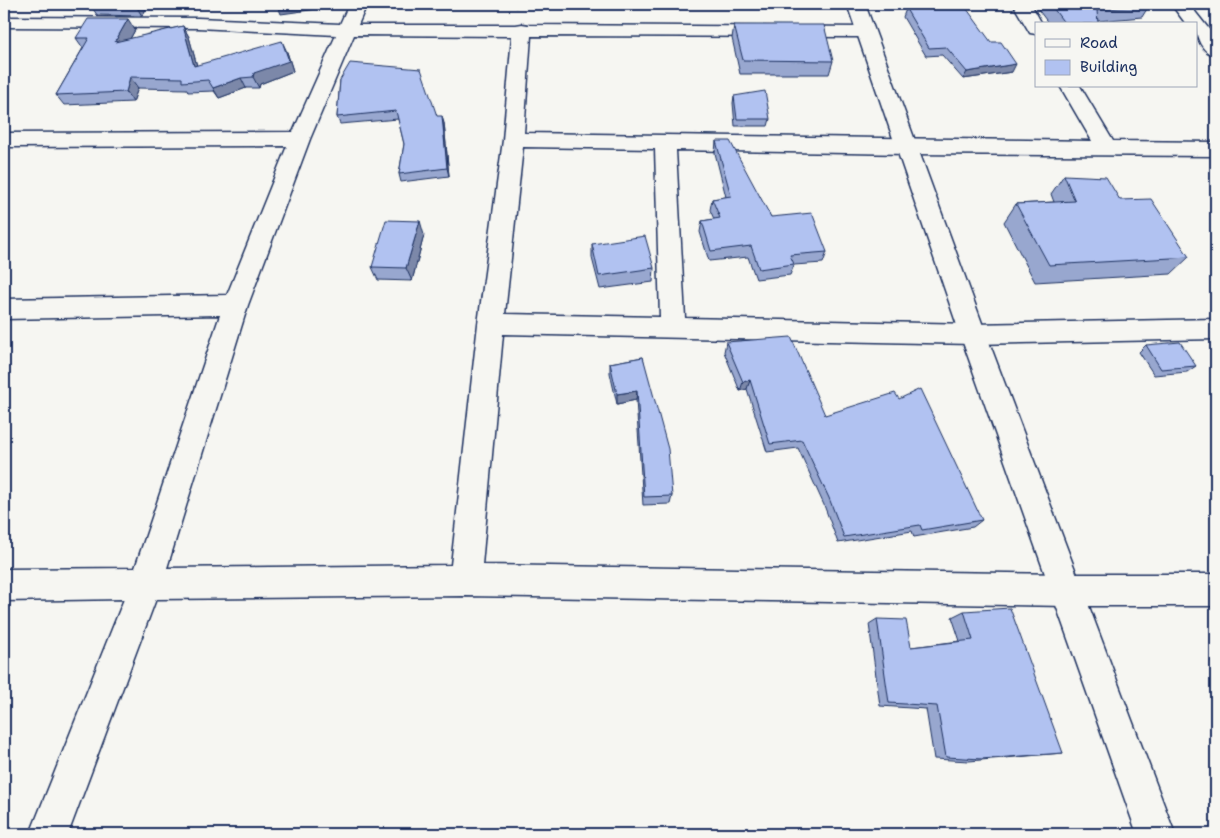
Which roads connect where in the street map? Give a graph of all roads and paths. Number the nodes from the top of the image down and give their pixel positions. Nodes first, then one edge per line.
1 (53, 4) edge
2 (210, 4) edge
3 (358, 4) edge
4 (856, 4) edge
5 (1022, 4) edge
6 (1180, 4) edge
7 (4, 22) edge
8 (1194, 22) edge
9 (38, 23) junction
10 (198, 23) junction
11 (1035, 26) edge
12 (1198, 26) edge
13 (522, 29) junction
14 (346, 30) junction
15 (865, 32) junction
16 (1214, 46) edge
17 (1071, 88) edge
18 (300, 139) junction
19 (4, 140) edge
20 (513, 140) junction
21 (665, 143) junction
22 (907, 147) junction
23 (1106, 147) junction
24 (1216, 149) edge
25 (236, 305) junction
26 (4, 309) edge
27 (492, 324) junction
28 (673, 328) junction
29 (1216, 329) edge
30 (972, 334) junction
31 (465, 580) junction
32 (146, 583) junction
33 (4, 585) edge
34 (1066, 590) junction
35 (1216, 590) edge
36 (50, 834) edge
37 (1156, 834) edge

1 - 9 street
2 - 10 street
3 - 14 street
4 - 15 street
5 - 11 street
6 - 8 street
7 - 9 street
9 - 10 street
10 - 14 street
12 - 16 street
13 - 14 street
13 - 15 street
13 - 20 street
14 - 18 street
15 - 22 street
17 - 23 street
18 - 19 street
18 - 25 street
20 - 21 street
20 - 27 street
21 - 22 street
21 - 28 street
22 - 23 street
22 - 30 street
23 - 24 street
25 - 26 street
25 - 32 street
27 - 28 street
27 - 31 street
28 - 30 street
29 - 30 street
30 - 34 street
31 - 32 street
31 - 34 street
32 - 33 street
32 - 36 street
34 - 35 street
34 - 37 street

